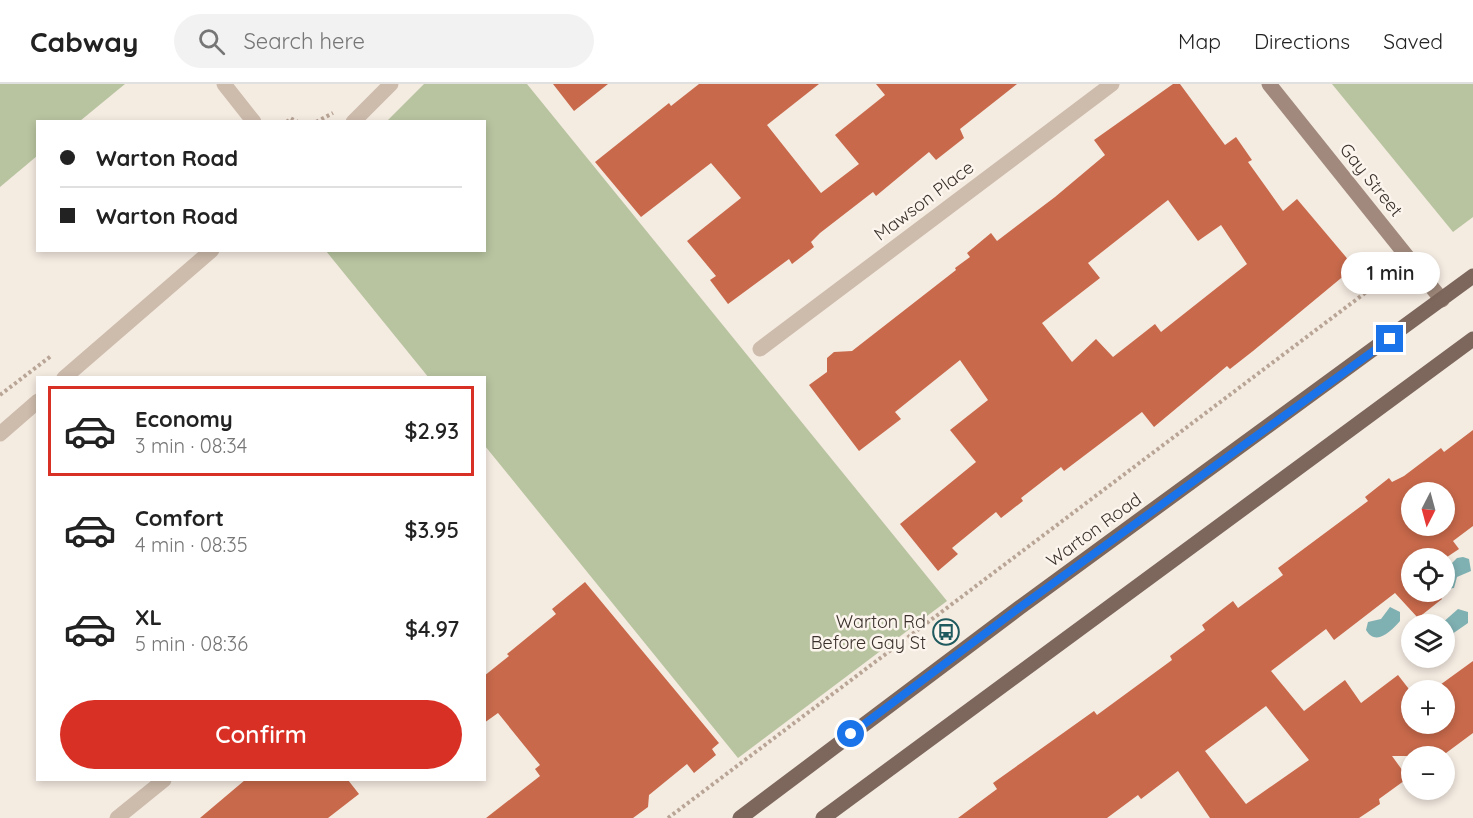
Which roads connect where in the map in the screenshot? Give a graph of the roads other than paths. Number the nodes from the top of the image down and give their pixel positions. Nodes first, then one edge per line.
1 (224, 84) edge
2 (391, 84) edge
3 (1112, 84) edge
4 (1269, 84) edge
5 (252, 120) edge
6 (355, 120) edge
7 (210, 252) edge
8 (1473, 276) edge
9 (1442, 300) junction
10 (1473, 339) edge
11 (760, 349) dead end
12 (66, 376) edge
13 (36, 403) edge
14 (0, 434) edge
15 (163, 781) edge
16 (117, 818) edge
17 (740, 818) edge
18 (823, 818) edge

1 - 5 street
2 - 6 street
3 - 11 street, Mawson Place
4 - 9 street, Gay Street
7 - 12 street
8 - 9 main road, Warton Road
9 - 17 main road, Warton Road
10 - 18 main road
13 - 14 street
15 - 16 street

